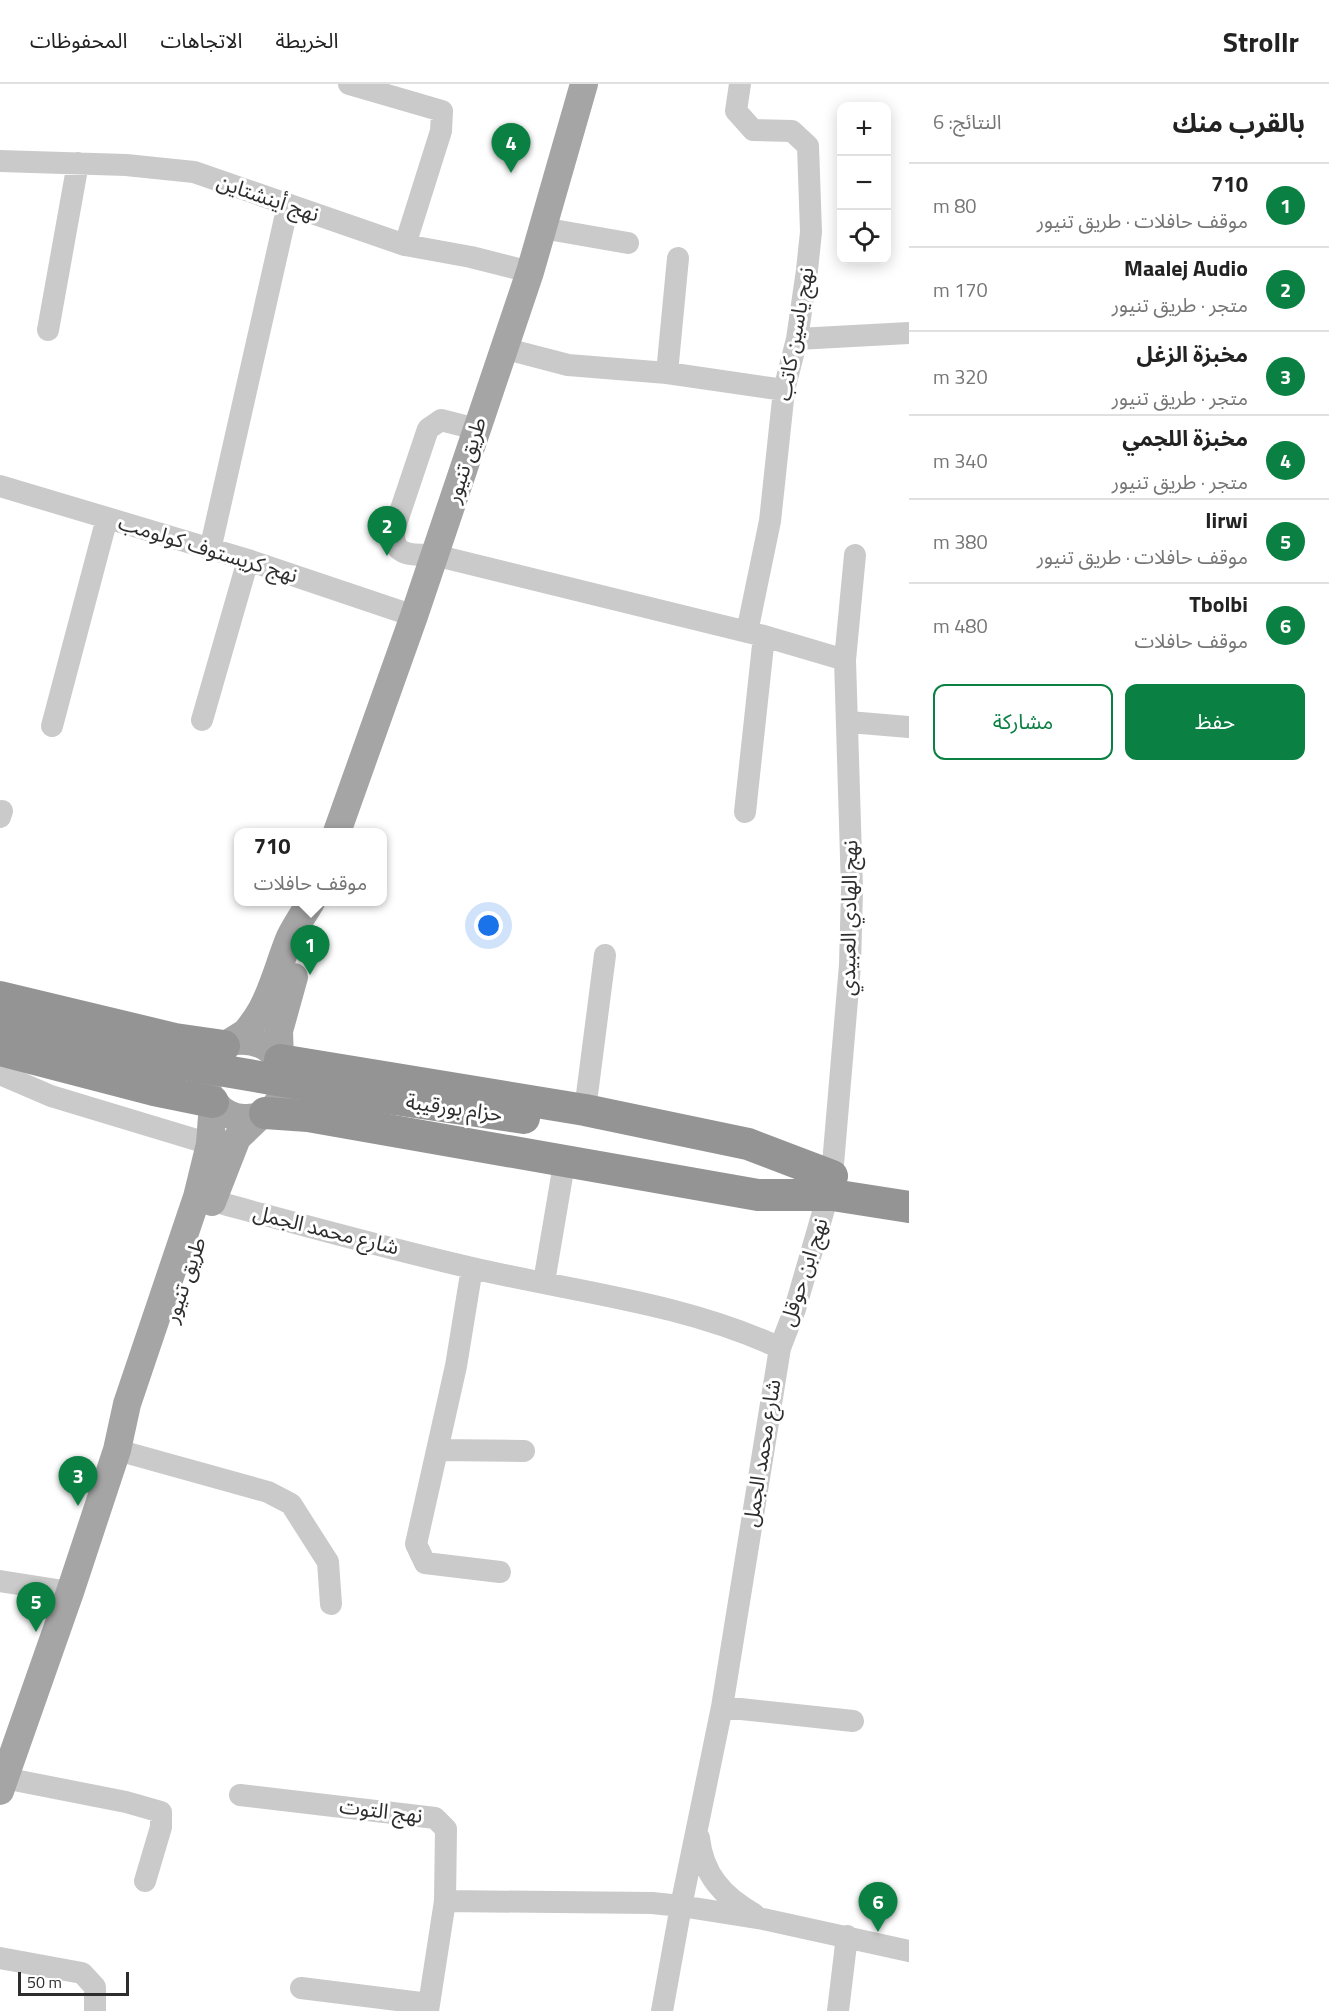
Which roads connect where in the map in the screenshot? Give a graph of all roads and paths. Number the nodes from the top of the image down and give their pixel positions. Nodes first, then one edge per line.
1 (349, 84) edge
2 (585, 84) edge
3 (740, 84) edge
4 (0, 161) edge
5 (78, 163) junction
6 (288, 205) junction
7 (542, 228) junction
8 (628, 243) dead end
9 (405, 245) junction
10 (678, 258) dead end
11 (530, 272) junction
12 (48, 330) dead end
13 (909, 333) edge
14 (797, 339) junction
15 (503, 348) junction
16 (667, 373) junction
17 (784, 390) junction
18 (476, 429) junction
19 (0, 486) edge
20 (107, 518) junction
21 (210, 550) junction
22 (434, 555) junction
23 (855, 555) dead end
24 (248, 560) junction
25 (414, 616) junction
26 (755, 634) junction
27 (845, 660) junction
28 (202, 720) dead end
29 (849, 722) junction
30 (52, 726) dead end
31 (909, 727) edge
32 (745, 812) dead end
33 (338, 828) edge
34 (309, 906) edge
35 (311, 906) edge
36 (605, 955) dead end
37 (0, 997) edge
38 (0, 1020) edge
39 (0, 1041) edge
40 (229, 1043) junction
41 (0, 1050) edge
42 (280, 1060) junction
43 (0, 1074) edge
44 (213, 1102) junction
45 (585, 1110) junction
46 (262, 1115) junction
47 (522, 1128) junction
48 (210, 1144) junction
49 (563, 1170) dead end
50 (830, 1185) junction
51 (909, 1189) edge
52 (213, 1201) junction
53 (909, 1207) edge
54 (472, 1268) junction
55 (544, 1282) junction
56 (780, 1348) junction
57 (117, 1450) junction
58 (437, 1450) junction
59 (524, 1450) dead end
60 (500, 1572) dead end
61 (0, 1581) edge
62 (70, 1592) junction
63 (331, 1604) dead end
64 (722, 1707) junction
65 (853, 1721) dead end
66 (2, 1785) edge
67 (240, 1795) dead end
68 (698, 1823) junction
69 (145, 1881) dead end
70 (444, 1901) junction
71 (681, 1906) junction
72 (763, 1919) junction
73 (846, 1936) junction
74 (909, 1951) edge
75 (0, 1958) edge
76 (301, 1988) dead end
77 (428, 2007) edge
78 (95, 2011) edge
79 (662, 2011) edge
80 (838, 2011) edge

1 - 9 street
2 - 7 main road, طريق تنيور
3 - 14 street, نهج ياسين كاتب
4 - 5 street, نهج أينشتاين
5 - 6 street, نهج أينشتاين
5 - 12 street
6 - 9 street, نهج أينشتاين
6 - 21 street
7 - 8 street
7 - 11 main road, طريق تنيور
9 - 11 street, نهج أينشتاين
10 - 16 street
11 - 15 main road, طريق تنيور
13 - 14 street
14 - 17 street, نهج ياسين كاتب
15 - 16 street
15 - 18 main road, طريق تنيور
16 - 17 street
17 - 26 street, نهج ياسين كاتب
18 - 22 main road, طريق تنيور
18 - 22 street
19 - 20 street, نهج كريستوف كولومب
20 - 21 street, نهج كريستوف كولومب
20 - 30 street
21 - 24 street, نهج كريستوف كولومب
22 - 25 main road, طريق تنيور
22 - 26 street
23 - 27 street, نهج الهادي العبيدي
24 - 25 street, نهج كريستوف كولومب
24 - 28 street
25 - 33 main road, طريق تنيور
26 - 27 street
26 - 32 street, نهج ياسين كاتب
27 - 29 street, نهج الهادي العبيدي
29 - 31 street
29 - 50 street, نهج الهادي العبيدي
34 - 40 main road
35 - 42 main road
36 - 45 street
37 - 40 highway
38 - 47 highway, حزام بورقيبة, bridge
39 - 47 highway, حزام بورقيبة
40 - 42 main road
40 - 44 main road
41 - 44 highway
42 - 45 highway
42 - 46 main road
43 - 48 street
44 - 46 main road
44 - 48 main road, طريق تنيور
45 - 50 highway
46 - 50 highway
46 - 52 main road, طريق تنيور
47 - 50 highway, حزام بورقيبة
48 - 57 main road, طريق تنيور
49 - 55 street
50 - 51 highway, حزام بورقيبة
50 - 53 highway, حزام بورقيبة
50 - 56 street, نهج ابن حوقل
52 - 54 street, شارع محمد الجمل
52 - 57 main road, طريق تنيور
54 - 55 street, شارع محمد الجمل
54 - 58 street
55 - 56 street, شارع محمد الجمل
56 - 64 street, شارع محمد الجمل
57 - 62 main road, طريق تنيور
57 - 63 street
58 - 59 street
58 - 60 street
61 - 62 street
62 - 66 main road, طريق تنيور
64 - 65 street
64 - 68 street, شارع محمد الجمل
66 - 69 street
67 - 70 street, نهج التوت
68 - 71 street, شارع محمد الجمل
68 - 72 street
70 - 71 street
70 - 77 street, نهج التوت
71 - 72 street
71 - 79 street, شارع محمد الجمل
72 - 73 street
73 - 74 street
73 - 80 street
75 - 78 street
76 - 77 street

